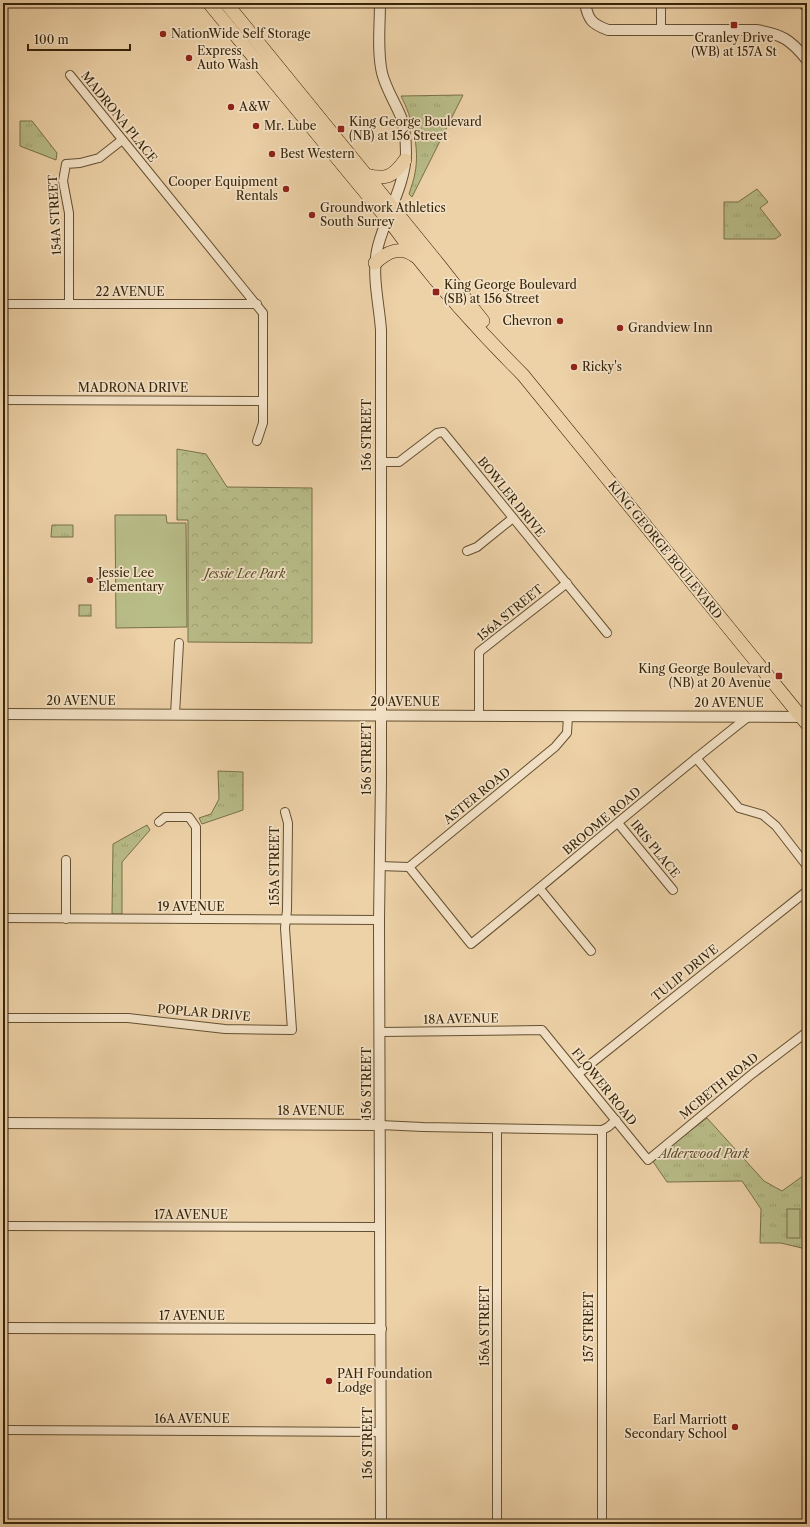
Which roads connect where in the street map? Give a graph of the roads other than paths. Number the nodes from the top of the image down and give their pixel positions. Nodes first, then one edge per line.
1 (380, 3) edge
2 (585, 3) edge
3 (661, 3) edge
4 (217, 5) edge
5 (661, 30) junction
6 (807, 60) edge
7 (70, 75) dead end
8 (274, 82) junction
9 (311, 108) junction
10 (122, 140) junction
11 (406, 160) junction
12 (366, 175) junction
13 (392, 207) junction
14 (387, 220) junction
15 (415, 256) junction
16 (375, 263) junction
17 (3, 304) edge
18 (69, 304) junction
19 (257, 304) junction
20 (523, 375) junction
21 (3, 400) edge
22 (263, 401) junction
23 (257, 440) dead end
24 (380, 462) junction
25 (513, 518) junction
26 (467, 551) dead end
27 (567, 583) junction
28 (607, 633) dead end
29 (179, 643) dead end
30 (3, 714) edge
31 (176, 714) junction
32 (380, 715) junction
33 (480, 716) junction
34 (568, 716) junction
35 (748, 717) junction
36 (805, 719) edge
37 (696, 758) junction
38 (285, 812) dead end
39 (159, 822) dead end
40 (618, 823) junction
41 (66, 860) dead end
42 (380, 866) junction
43 (807, 866) edge
44 (409, 867) junction
45 (540, 888) junction
46 (673, 890) dead end
47 (807, 892) edge
48 (3, 918) edge
49 (196, 918) junction
50 (66, 919) junction
51 (286, 919) junction
52 (379, 920) junction
53 (590, 952) dead end
54 (3, 1018) edge
55 (542, 1030) joint
56 (380, 1032) junction
57 (807, 1032) edge
58 (578, 1074) junction
59 (616, 1120) junction
60 (3, 1123) edge
61 (380, 1125) junction
62 (497, 1128) junction
63 (602, 1130) junction
64 (648, 1160) joint
65 (3, 1226) edge
66 (380, 1227) junction
67 (3, 1328) edge
68 (381, 1329) junction
69 (3, 1430) edge
70 (381, 1432) junction
71 (381, 1524) edge
72 (497, 1524) edge
73 (602, 1524) edge

1 - 11 street, 156 STREET
2 - 5 street
3 - 5 street
4 - 8 main road, KING GEORGE BOULEVARD
4 - 9 main road, KING GEORGE BOULEVARD
5 - 6 street
7 - 10 street, MADRONA PLACE
8 - 9 main road
8 - 14 main road, KING GEORGE BOULEVARD
9 - 12 main road, KING GEORGE BOULEVARD
10 - 18 street, 154A STREET
10 - 19 street, MADRONA PLACE
11 - 12 main road
11 - 13 street, 156 STREET
12 - 13 main road, KING GEORGE BOULEVARD
13 - 14 street, 156 STREET
13 - 20 main road, KING GEORGE BOULEVARD
14 - 15 main road, KING GEORGE BOULEVARD
14 - 16 street, 156 STREET
15 - 16 main road
15 - 20 main road, KING GEORGE BOULEVARD
16 - 24 street, 156 STREET
17 - 18 street, 22 AVENUE
18 - 19 street, 22 AVENUE
19 - 22 street
20 - 36 main road, KING GEORGE BOULEVARD
21 - 22 street, MADRONA DRIVE
22 - 23 street
24 - 25 street, BOWLER DRIVE
24 - 32 street, 156 STREET
25 - 26 street
25 - 27 street, BOWLER DRIVE
27 - 28 street, BOWLER DRIVE
27 - 33 street, 156A STREET
29 - 31 street
30 - 31 street, 20 AVENUE
31 - 32 street, 20 AVENUE
32 - 33 street, 20 AVENUE
32 - 42 street, 156 STREET
33 - 34 street, 20 AVENUE
34 - 35 street, 20 AVENUE
34 - 44 street, ASTER ROAD
35 - 36 street, 20 AVENUE
35 - 37 street, BROOME ROAD
37 - 40 street, BROOME ROAD
37 - 43 street
38 - 51 street, 155A STREET
39 - 49 street
40 - 45 street, BROOME ROAD
40 - 46 street, IRIS PLACE
41 - 50 street
42 - 44 street
42 - 52 street, 156 STREET
44 - 45 street, BROOME ROAD
45 - 53 street
47 - 58 street, TULIP DRIVE
48 - 50 street, 19 AVENUE
49 - 50 street, 19 AVENUE
49 - 51 street, 19 AVENUE
51 - 52 street, 19 AVENUE
51 - 54 street, POPLAR DRIVE
52 - 56 street, 156 STREET
55 - 56 street, 18A AVENUE
55 - 58 street, FLOWER ROAD
56 - 61 street, 156 STREET
57 - 64 street, MCBETH ROAD
58 - 59 street, FLOWER ROAD
59 - 63 street
59 - 64 street, FLOWER ROAD
60 - 61 street, 18 AVENUE
61 - 62 street, 18 AVENUE
61 - 66 street, 156 STREET
62 - 63 street, 18 AVENUE
62 - 72 street, 156A STREET
63 - 73 street, 157 STREET
65 - 66 street, 17A AVENUE
66 - 68 street, 156 STREET
67 - 68 street, 17 AVENUE
68 - 70 street, 156 STREET
69 - 70 street, 16A AVENUE
70 - 71 street, 156 STREET

